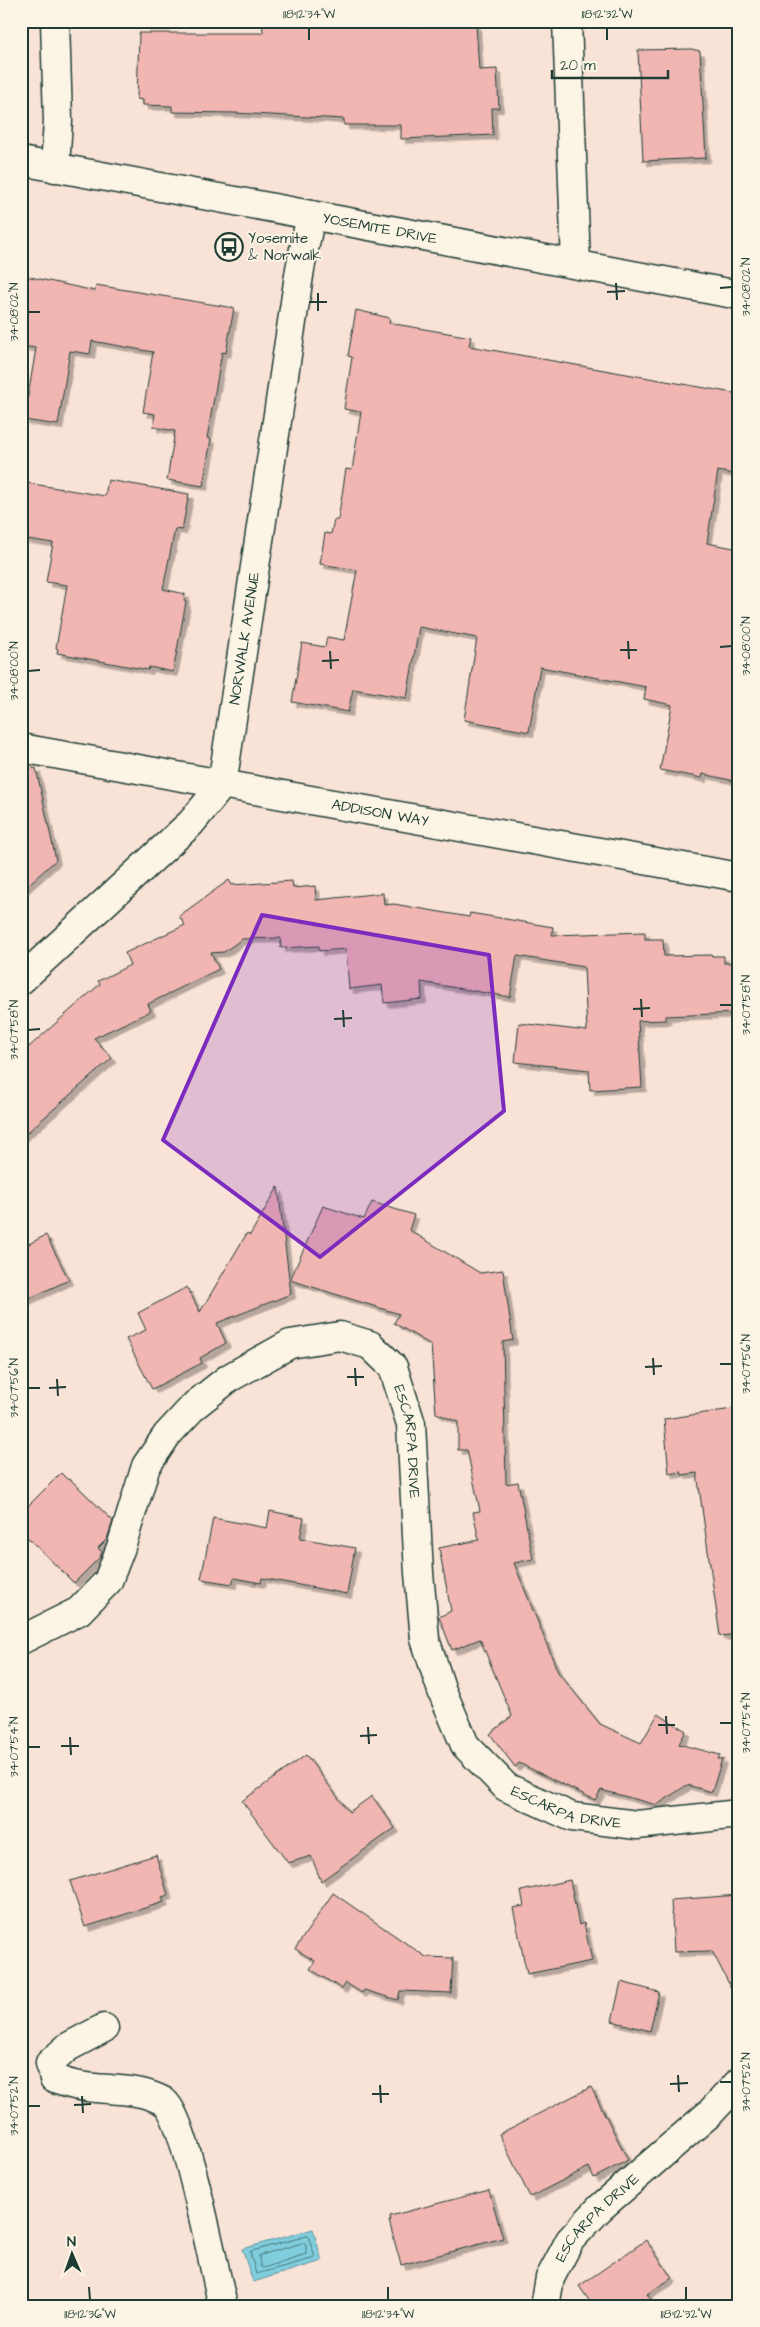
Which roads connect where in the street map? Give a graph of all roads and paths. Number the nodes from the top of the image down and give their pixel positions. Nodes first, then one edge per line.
1 (55, 21) edge
2 (567, 21) edge
3 (21, 161) edge
4 (55, 168) junction
5 (311, 216) junction
6 (576, 264) junction
7 (739, 295) edge
8 (21, 748) edge
9 (222, 785) junction
10 (739, 877) edge
11 (21, 980) edge
12 (21, 1640) edge
13 (739, 1814) edge
14 (104, 2028) dead end
15 (739, 2082) edge
16 (223, 2306) edge
17 (545, 2306) edge

1 - 4 street
2 - 6 street
3 - 4 street, YOSEMITE DRIVE
4 - 5 street, YOSEMITE DRIVE
5 - 6 street, YOSEMITE DRIVE
5 - 9 street, NORWALK AVENUE
6 - 7 street, YOSEMITE DRIVE
8 - 9 street, ADDISON WAY
9 - 10 street, ADDISON WAY
9 - 11 street
12 - 13 street, ESCARPA DRIVE
14 - 16 street
15 - 17 street, ESCARPA DRIVE

